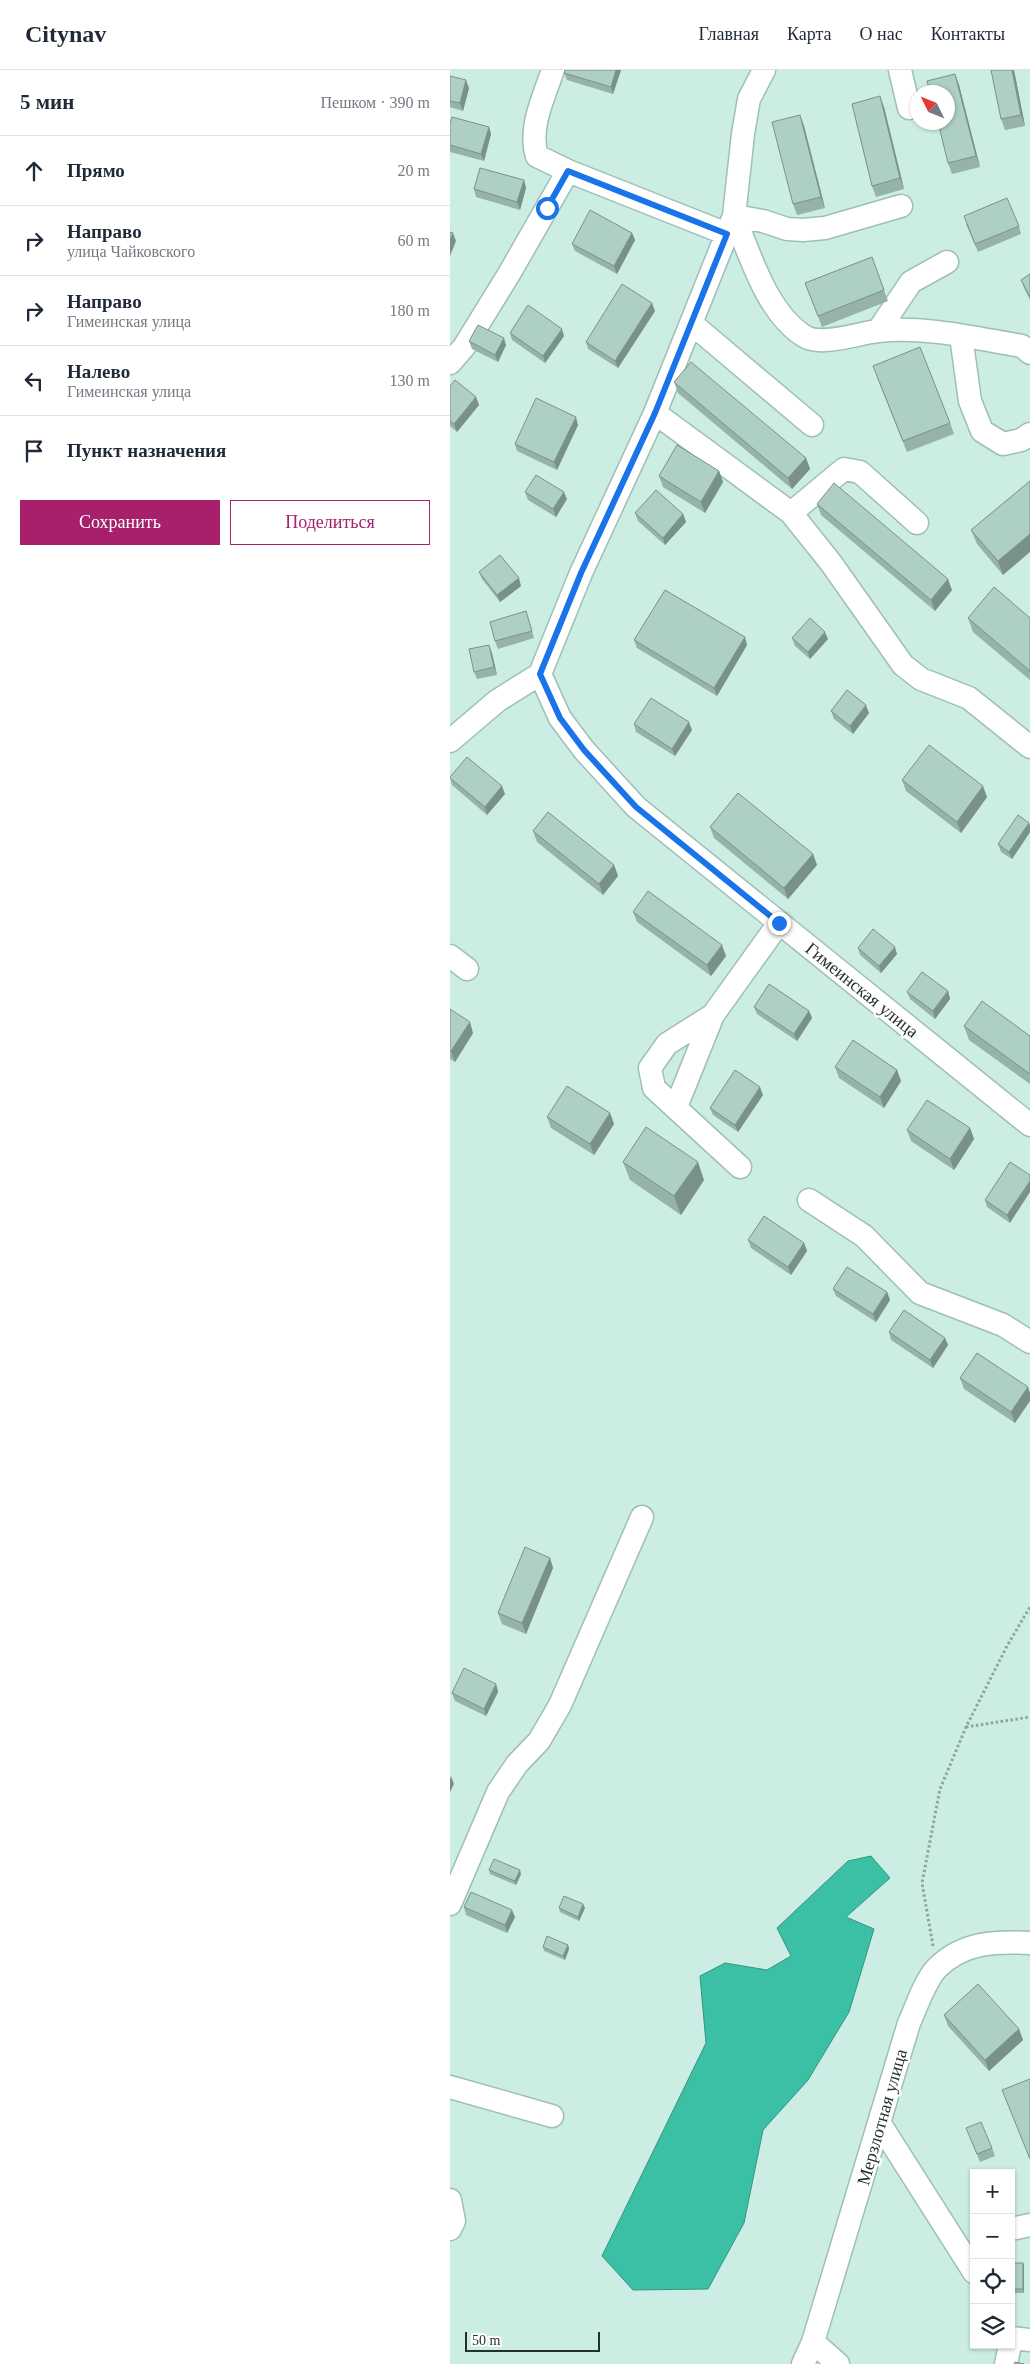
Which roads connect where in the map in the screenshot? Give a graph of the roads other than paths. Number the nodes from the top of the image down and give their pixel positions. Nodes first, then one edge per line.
1 (553, 70) edge
2 (764, 70) edge
3 (900, 70) edge
4 (909, 108) dead end
5 (568, 171) junction
6 (901, 206) dead end
7 (730, 225) junction
8 (947, 262) dead end
9 (691, 323) junction
10 (878, 331) junction
11 (961, 336) junction
12 (1030, 353) edge
13 (450, 363) edge
14 (655, 413) junction
15 (812, 425) dead end
16 (1030, 434) edge
17 (791, 513) junction
18 (917, 523) dead end
19 (540, 674) junction
20 (450, 741) edge
21 (1030, 747) edge
22 (779, 923) junction
23 (713, 1015) junction
24 (676, 1107) junction
25 (1030, 1125) edge
26 (740, 1167) dead end
27 (809, 1200) dead end
28 (1030, 1342) edge
29 (642, 1518) dead end
30 (450, 1904) edge
31 (1030, 1943) edge
32 (450, 2087) edge
33 (552, 2116) dead end
34 (880, 2124) junction
35 (450, 2200) edge
36 (1030, 2225) edge
37 (1015, 2227) edge
38 (450, 2229) edge
39 (964, 2238) edge
40 (970, 2259) edge
41 (814, 2342) junction
42 (1012, 2349) edge
43 (803, 2364) edge
44 (838, 2364) edge
45 (1006, 2364) edge

1 - 5 street
2 - 7 street
3 - 4 street
5 - 7 street
5 - 13 street
6 - 7 street
7 - 9 street
7 - 10 street
8 - 10 street
9 - 14 street
9 - 15 street
10 - 11 street
11 - 12 street
11 - 16 street
14 - 17 street
14 - 19 street
17 - 18 street
17 - 21 street
19 - 20 street
19 - 22 street, Гимеинская улица
22 - 23 street
22 - 25 street, Гимеинская улица
23 - 24 street
23 - 24 street
24 - 26 street
27 - 28 street
29 - 30 street
31 - 34 street, Мерзлотная улица
32 - 33 street
34 - 39 street
34 - 41 street, Мерзлотная улица
35 - 38 street
36 - 37 street
39 - 40 street
41 - 43 street, Мерзлотная улица
41 - 44 street
42 - 45 street

